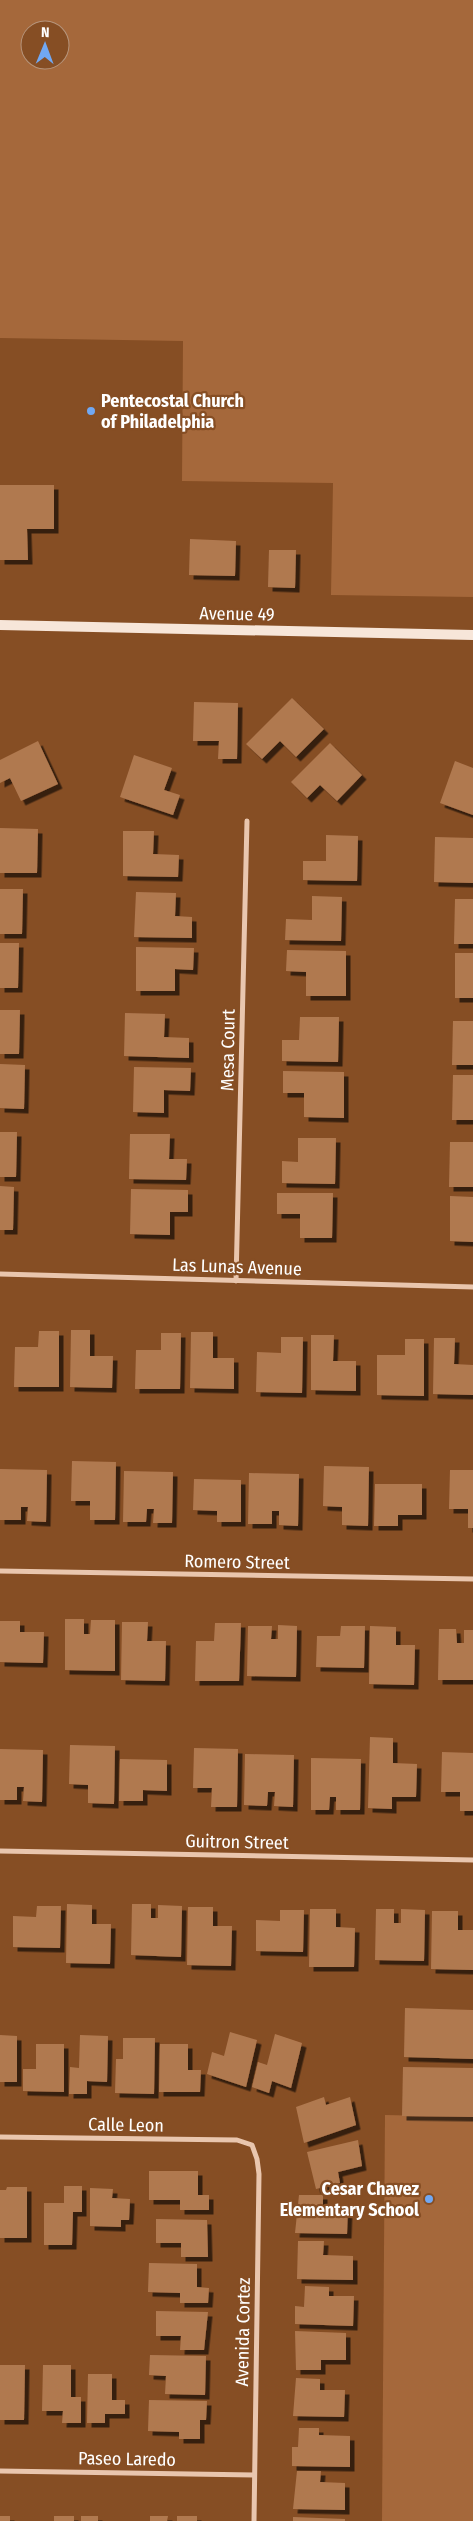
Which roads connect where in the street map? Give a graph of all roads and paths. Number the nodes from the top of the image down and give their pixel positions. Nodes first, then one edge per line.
1 (0, 625) edge
2 (473, 635) edge
3 (247, 821) dead end
4 (0, 1274) edge
5 (236, 1281) junction
6 (473, 1287) edge
7 (0, 1571) edge
8 (473, 1580) edge
9 (0, 1851) edge
10 (473, 1860) edge
11 (0, 2137) edge
12 (252, 2144) joint
13 (0, 2472) edge
14 (254, 2475) junction
15 (254, 2521) edge

1 - 2 street, Avenue 49
3 - 5 street, Mesa Court
4 - 5 street, Las Lunas Avenue
5 - 6 street, Las Lunas Avenue
7 - 8 street, Romero Street
9 - 10 street, Guitron Street
11 - 12 street, Calle Leon
12 - 14 street, Avenida Cortez
13 - 14 street, Paseo Laredo
14 - 15 street, Avenida Cortez

